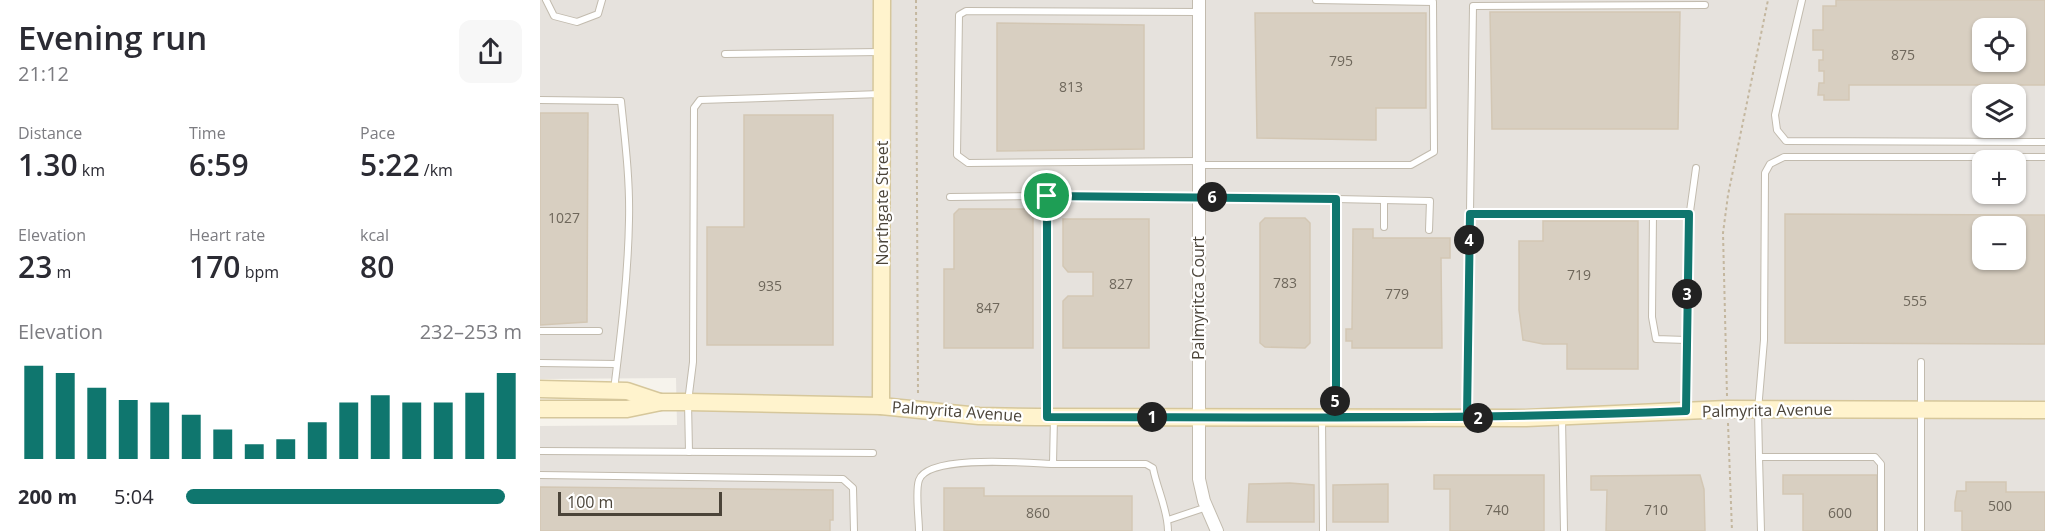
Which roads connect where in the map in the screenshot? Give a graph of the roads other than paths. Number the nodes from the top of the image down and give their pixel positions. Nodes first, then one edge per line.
1 (546, 0) edge
2 (602, 0) edge
3 (882, 0) edge
4 (1316, 0) edge
5 (1803, 0) edge
6 (1705, 5) dead end
7 (1198, 6) edge
8 (881, 52) junction
9 (725, 54) dead end
10 (881, 94) junction
11 (540, 100) edge
12 (2045, 142) edge
13 (2045, 157) edge
14 (1198, 163) junction
15 (1696, 168) dead end
16 (1047, 196) junction
17 (950, 197) dead end
18 (1198, 197) junction
19 (1336, 199) junction
20 (1384, 200) junction
21 (1470, 214) junction
22 (1653, 214) junction
23 (1689, 214) junction
24 (1384, 227) dead end
25 (1429, 230) dead end
26 (540, 331) edge
27 (599, 331) dead end
28 (1686, 340) junction
29 (1921, 362) dead end
30 (540, 363) edge
31 (616, 364) junction
32 (540, 389) edge
33 (614, 391) junction
34 (661, 402) junction
35 (688, 402) junction
36 (881, 406) junction
37 (540, 409) edge
38 (1921, 409) junction
39 (1758, 410) junction
40 (2045, 410) edge
41 (1686, 411) junction
42 (1562, 416) junction
43 (1050, 417) junction
44 (1198, 417) junction
45 (1329, 417) junction
46 (1467, 417) junction
47 (540, 451) edge
48 (689, 452) junction
49 (873, 453) dead end
50 (1759, 457) junction
51 (1053, 464) junction
52 (540, 476) edge
53 (1207, 507) junction
54 (1168, 520) junction
55 (854, 531) edge
56 (919, 531) edge
57 (1168, 531) edge
58 (1217, 531) edge
59 (1323, 531) edge
60 (1564, 531) edge
61 (1761, 531) edge
62 (1881, 531) edge
63 (1921, 531) edge

1 - 2 lane
3 - 8 street, Northgate Street
4 - 14 lane
5 - 12 lane
6 - 21 lane
7 - 14 street, Palmyritca Court
7 - 14 lane
8 - 9 lane
8 - 10 street, Northgate Street
10 - 35 lane
10 - 36 street, Northgate Street
11 - 31 lane
13 - 39 lane
14 - 18 street, Palmyritca Court
15 - 23 lane
16 - 17 lane
16 - 18 lane
16 - 43 lane
18 - 19 lane
18 - 44 street, Palmyritca Court
19 - 20 lane
19 - 45 lane
20 - 24 lane
20 - 25 lane
21 - 22 lane
21 - 46 lane
22 - 23 lane
22 - 28 lane
23 - 28 lane
26 - 27 lane
28 - 41 lane
29 - 38 lane
30 - 31 lane
31 - 33 lane
32 - 33 street, Palmyrita Avenue
33 - 34 street, Palmyrita Avenue
34 - 35 street, Palmyrita Avenue
34 - 37 street, Palmyrita Avenue
35 - 36 street, Palmyrita Avenue
35 - 48 lane
36 - 43 street, Palmyrita Avenue
38 - 39 street, Palmyrita Avenue
38 - 40 street, Palmyrita Avenue
38 - 63 lane
39 - 41 street, Palmyrita Avenue
39 - 50 lane
41 - 42 street, Palmyrita Avenue
42 - 46 street, Palmyrita Avenue
42 - 60 lane
43 - 44 street, Palmyrita Avenue
43 - 51 lane
44 - 45 street, Palmyrita Avenue
44 - 53 street
45 - 46 street, Palmyrita Avenue
45 - 59 lane
47 - 48 lane
48 - 49 lane
50 - 61 lane
50 - 62 lane
51 - 54 lane
51 - 56 lane
52 - 55 lane
53 - 54 lane
53 - 58 street
54 - 57 lane

